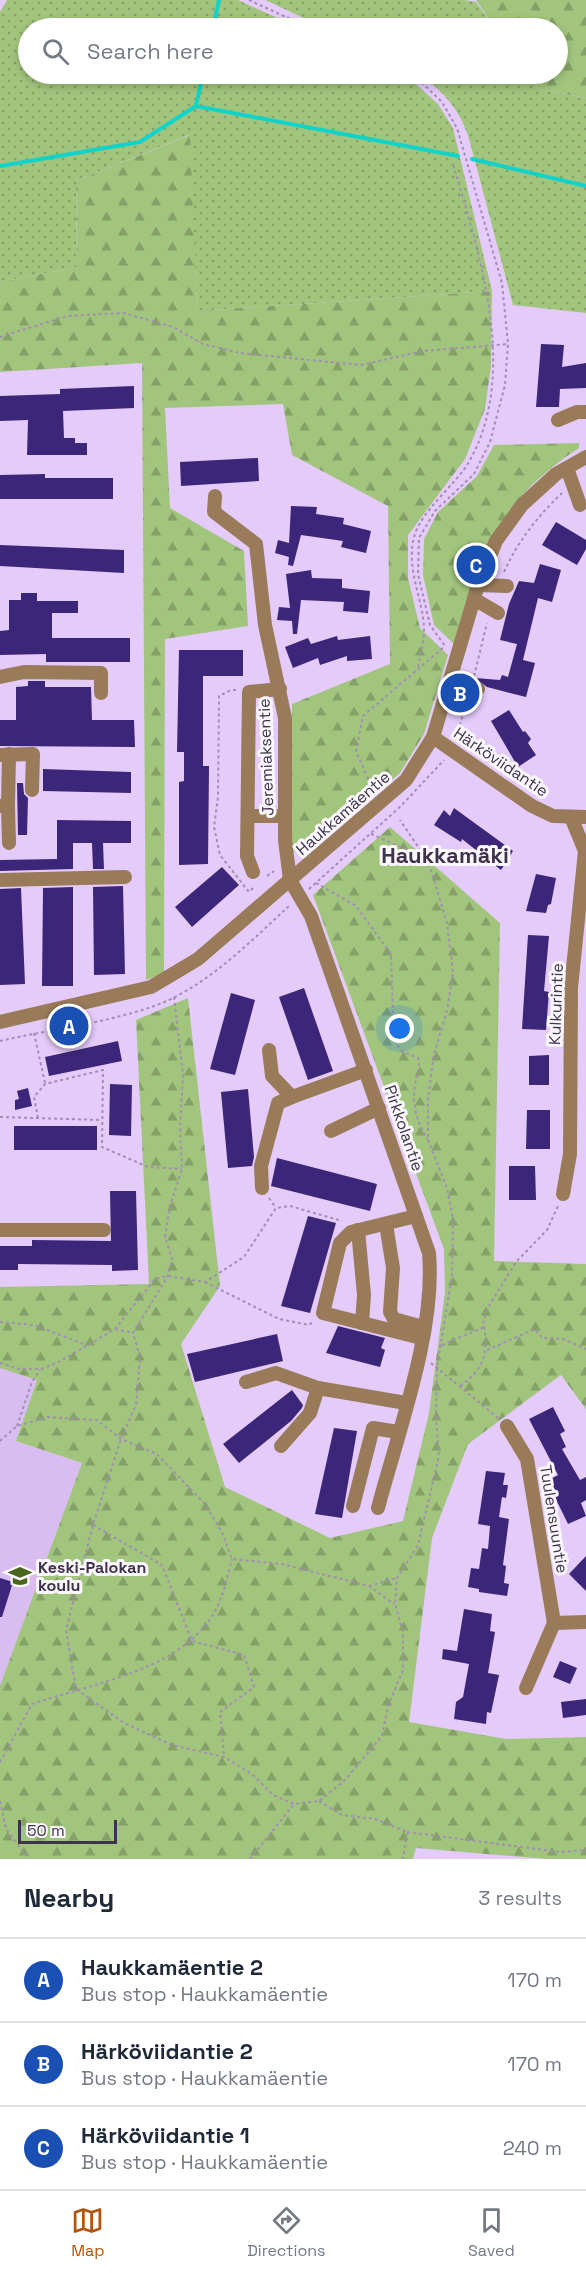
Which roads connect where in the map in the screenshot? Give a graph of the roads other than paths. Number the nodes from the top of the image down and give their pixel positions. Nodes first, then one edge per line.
1 (580, 407) edge
2 (558, 420) dead end
3 (586, 457) edge
4 (567, 468) junction
5 (215, 496) dead end
6 (580, 505) dead end
7 (507, 586) dead end
8 (476, 592) junction
9 (498, 613) dead end
10 (0, 677) edge
11 (451, 682) junction
12 (478, 689) dead end
13 (280, 690) junction
14 (101, 693) dead end
15 (433, 737) junction
16 (4, 754) edge
17 (32, 790) dead end
18 (4, 806) edge
19 (248, 816) junction
20 (285, 816) junction
21 (571, 817) junction
22 (586, 817) edge
23 (9, 843) dead end
24 (253, 872) dead end
25 (124, 877) dead end
26 (0, 880) edge
27 (290, 880) junction
28 (0, 1022) edge
29 (268, 1050) dead end
30 (366, 1070) junction
31 (292, 1097) junction
32 (379, 1108) junction
33 (331, 1131) dead end
34 (262, 1188) dead end
35 (563, 1194) road end
36 (416, 1216) junction
37 (386, 1224) junction
38 (0, 1230) edge
39 (104, 1230) dead end
40 (358, 1230) junction
41 (363, 1323) junction
42 (422, 1332) junction
43 (246, 1382) dead end
44 (318, 1388) junction
45 (407, 1400) junction
46 (507, 1426) road end
47 (398, 1432) junction
48 (281, 1446) dead end
49 (353, 1506) dead end
50 (378, 1508) dead end
51 (586, 1622) edge
52 (554, 1623) junction
53 (526, 1688) dead end

1 - 2 street
3 - 4 street, Haukkamäentie
4 - 6 street
4 - 8 street, Haukkamäentie
5 - 13 street, Jeremiaksentie
7 - 8 street
8 - 9 street
8 - 11 street, Haukkamäentie
10 - 14 street
11 - 12 street
11 - 15 street, Haukkamäentie
13 - 19 street
13 - 20 street, Jeremiaksentie
15 - 21 street, Härköviidantie
15 - 27 street, Haukkamäentie
16 - 17 street
16 - 18 street
18 - 23 street
19 - 20 street
19 - 24 street
20 - 27 street, Jeremiaksentie
21 - 22 street, Härköviidantie
21 - 35 street, Kulkurintie
25 - 26 street
27 - 28 street, Haukkamäentie
27 - 30 street, Pirkkolantie
29 - 31 street
30 - 31 street
30 - 32 street, Pirkkolantie
31 - 34 street
32 - 33 street
32 - 36 street, Pirkkolantie
36 - 37 street
36 - 42 street, Pirkkolantie
37 - 40 street
37 - 42 street
38 - 39 street
40 - 41 street
40 - 41 street
41 - 42 street
42 - 45 street, Pirkkolantie
43 - 44 street
44 - 45 street
44 - 48 street
45 - 47 street, Pirkkolantie
46 - 52 street, Tuulensuuntie
47 - 49 street
47 - 50 street, Pirkkolantie
51 - 52 street
52 - 53 street

